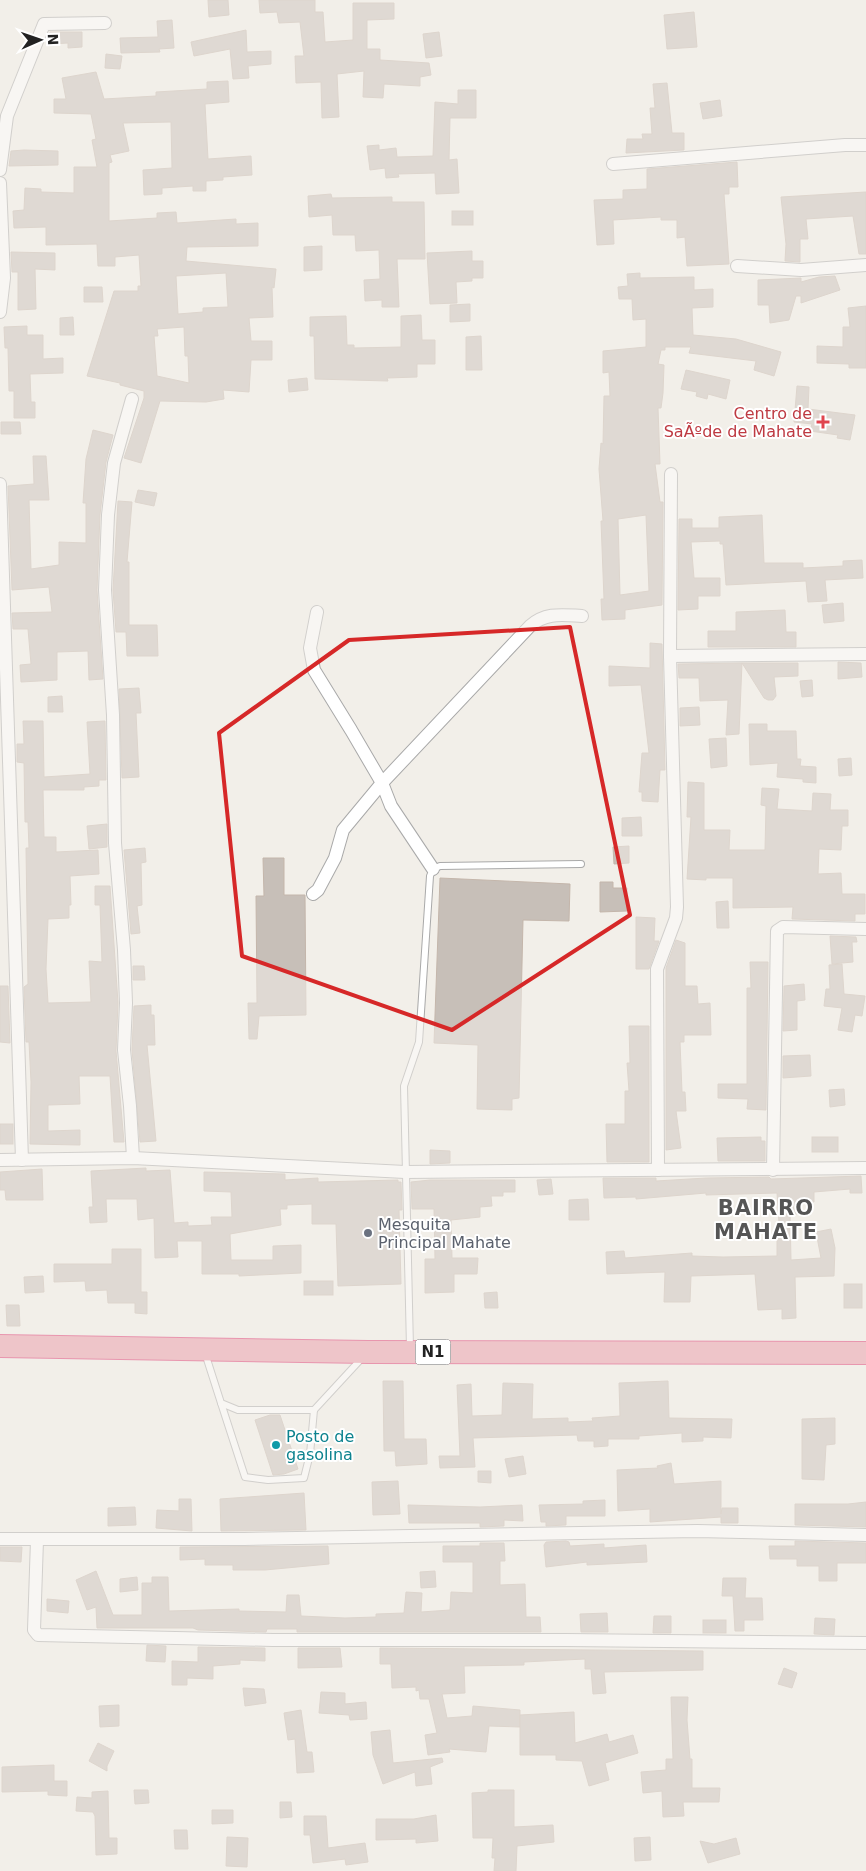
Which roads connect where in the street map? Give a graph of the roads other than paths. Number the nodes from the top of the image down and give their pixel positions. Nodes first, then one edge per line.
1 (105, 23) dead end
2 (866, 145) edge
3 (613, 164) dead end
4 (0, 170) edge
5 (0, 183) edge
6 (866, 265) edge
7 (737, 266) dead end
8 (0, 312) edge
9 (132, 399) dead end
10 (671, 474) dead end
11 (0, 484) edge
12 (317, 612) dead end
13 (582, 616) dead end
14 (866, 654) edge
15 (670, 656) junction
16 (382, 783) junction
17 (581, 864) dead end
18 (433, 869) junction
19 (313, 894) dead end
20 (866, 929) edge
21 (133, 1158) junction
22 (0, 1160) edge
23 (22, 1160) junction
24 (866, 1168) edge
25 (658, 1170) junction
26 (773, 1170) junction
27 (405, 1172) junction
28 (0, 1346) edge
29 (205, 1350) junction
30 (368, 1352) junction
31 (410, 1352) junction
32 (866, 1353) edge
33 (222, 1403) junction
34 (314, 1410) junction
35 (866, 1535) edge
36 (0, 1539) edge
37 (37, 1540) junction
38 (866, 1643) edge

1 - 4 street
2 - 3 street
5 - 8 street
6 - 7 street
9 - 21 street
10 - 15 street
11 - 23 street
12 - 16 street
13 - 16 street
14 - 15 street
15 - 25 street
16 - 18 street
16 - 19 street
17 - 18 lane
18 - 27 lane
20 - 26 street
21 - 23 street
21 - 27 street
22 - 23 street
24 - 26 street
25 - 26 street
25 - 27 street
27 - 31 lane
28 - 29 highway, N1
29 - 30 highway, N1
29 - 33 lane
30 - 31 highway, N1
30 - 34 lane
31 - 32 highway, N1
33 - 34 lane
33 - 34 lane
35 - 37 street
36 - 37 street
37 - 38 street

